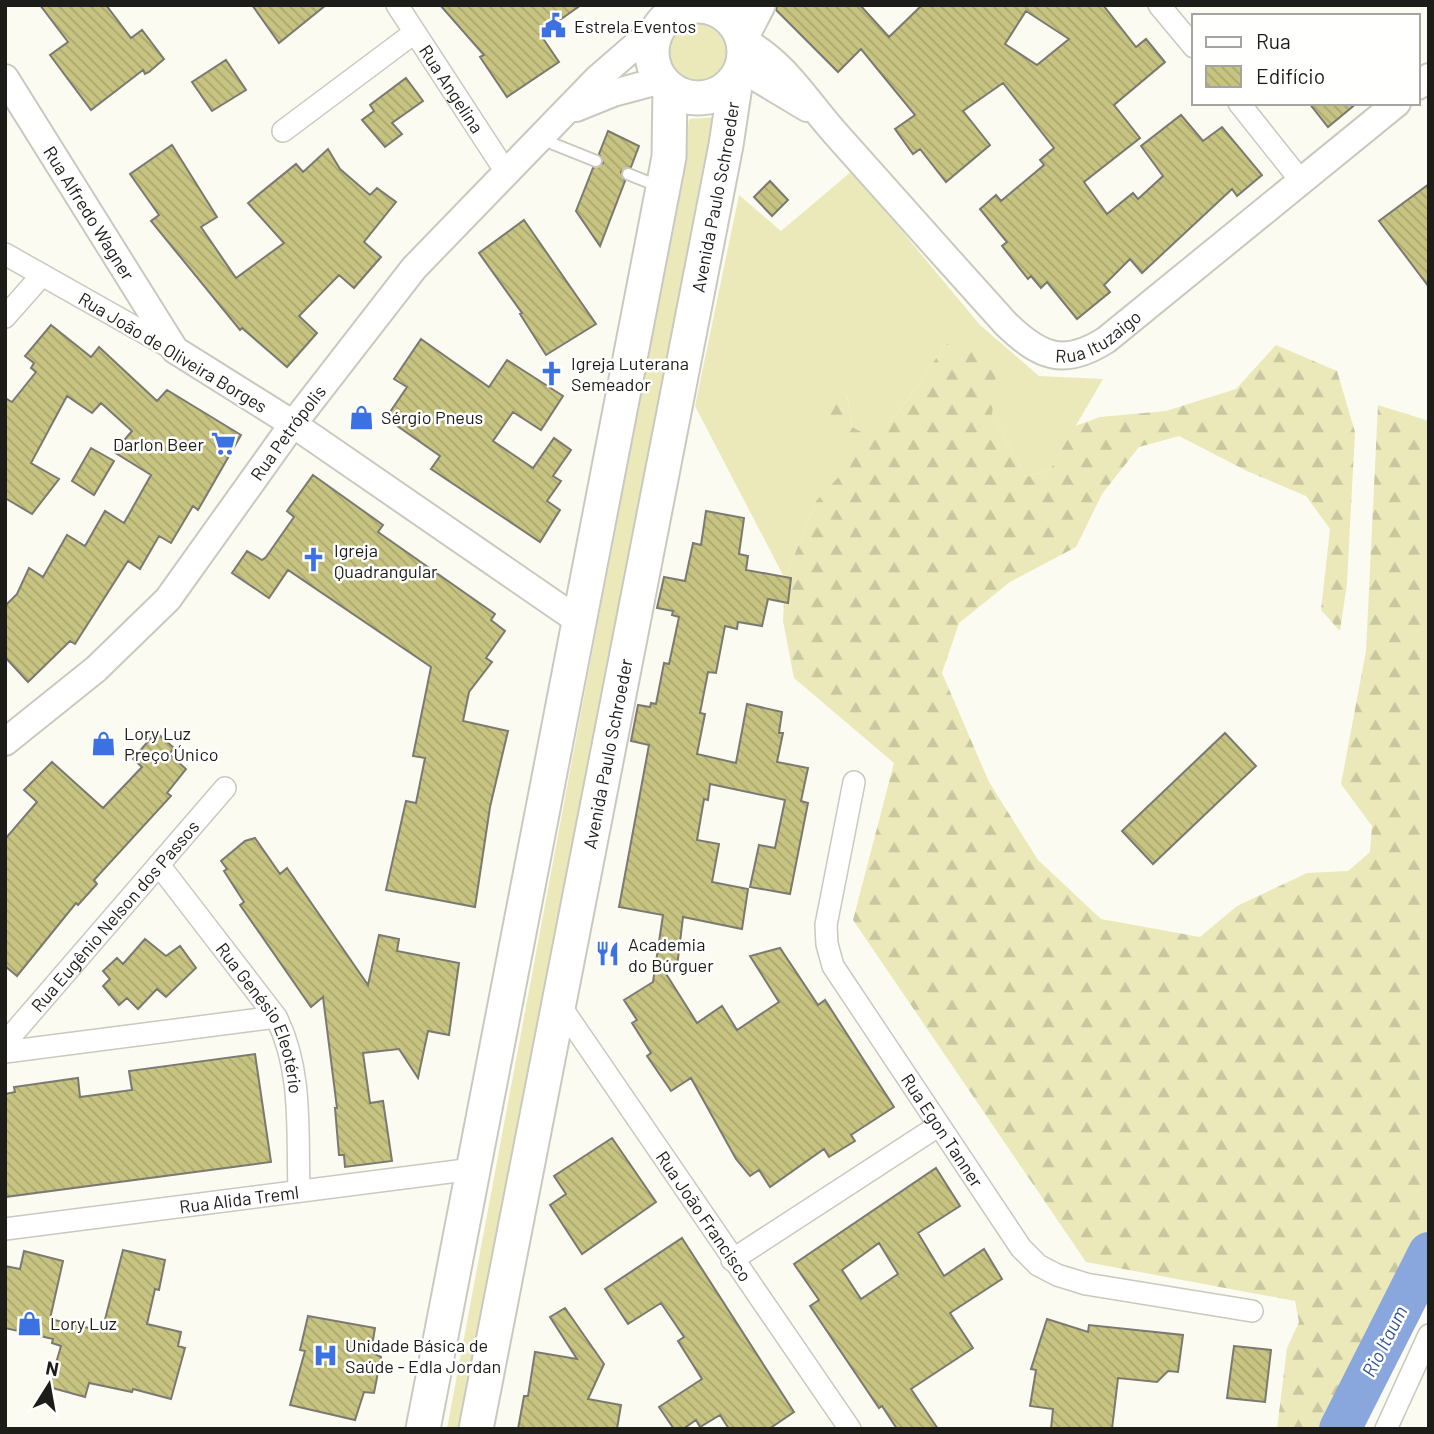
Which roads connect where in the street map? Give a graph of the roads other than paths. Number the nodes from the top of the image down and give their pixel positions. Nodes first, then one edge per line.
1 (397, 5) edge
2 (758, 5) edge
3 (1159, 5) edge
4 (673, 13) edge
5 (414, 33) junction
6 (1192, 45) edge
7 (741, 56) junction
8 (5, 78) edge
9 (666, 85) junction
10 (1241, 105) edge
11 (1395, 105) edge
12 (561, 114) junction
13 (283, 131) dead end
14 (538, 138) junction
15 (596, 161) dead end
16 (506, 172) junction
17 (628, 174) dead end
18 (1301, 181) junction
19 (663, 188) junction
20 (5, 254) edge
21 (42, 275) junction
22 (5, 317) edge
23 (175, 350) junction
24 (293, 424) junction
25 (579, 621) junction
26 (5, 742) edge
27 (854, 782) dead end
28 (225, 788) dead end
29 (159, 865) junction
30 (559, 1004) junction
31 (276, 1017) junction
32 (5, 1043) edge
33 (5, 1052) edge
34 (939, 1126) junction
35 (473, 1169) junction
36 (299, 1191) junction
37 (5, 1229) edge
38 (732, 1260) junction
39 (1252, 1311) dead end
40 (1429, 1335) edge
41 (422, 1429) edge
42 (476, 1429) edge
43 (850, 1429) edge
44 (1386, 1429) edge

1 - 5 street, Rua Angelina
2 - 7 main road
3 - 6 street
4 - 7 main road
4 - 9 main road
4 - 12 street, Rua Petrópolis
5 - 13 street
5 - 16 street, Rua Angelina
7 - 9 main road
7 - 18 street, Rua Ituzaigo
7 - 30 main road, Avenida Paulo Schroeder
8 - 23 street, Rua Alfredo Wagner
9 - 12 street, Rua Petrópolis
9 - 19 main road
10 - 18 street
11 - 18 street, Rua Ituzaigo
12 - 14 street, Rua Petrópolis
14 - 15 lane
14 - 16 street, Rua Petrópolis
16 - 24 street, Rua Petrópolis
17 - 19 lane
19 - 25 main road
20 - 21 street, Rua João de Oliveira Borges
21 - 22 street
21 - 23 street, Rua João de Oliveira Borges
23 - 24 street, Rua João de Oliveira Borges
24 - 25 street, Rua João de Oliveira Borges
24 - 26 street, Rua Petrópolis
25 - 35 main road
27 - 34 street, Rua Egon Tanner
28 - 29 street, Rua Eugênio Nelson dos Passos
29 - 31 street, Rua Genésio Eleotério
29 - 32 street, Rua Eugênio Nelson dos Passos
30 - 38 street, Rua João Francisco
30 - 42 main road, Avenida Paulo Schroeder
31 - 33 street
31 - 36 street, Rua Genésio Eleotério
34 - 38 street
34 - 39 street, Rua Egon Tanner
35 - 36 street, Rua Alida Treml
35 - 41 main road
36 - 37 street, Rua Alida Treml
38 - 43 street, Rua João Francisco
40 - 44 street

